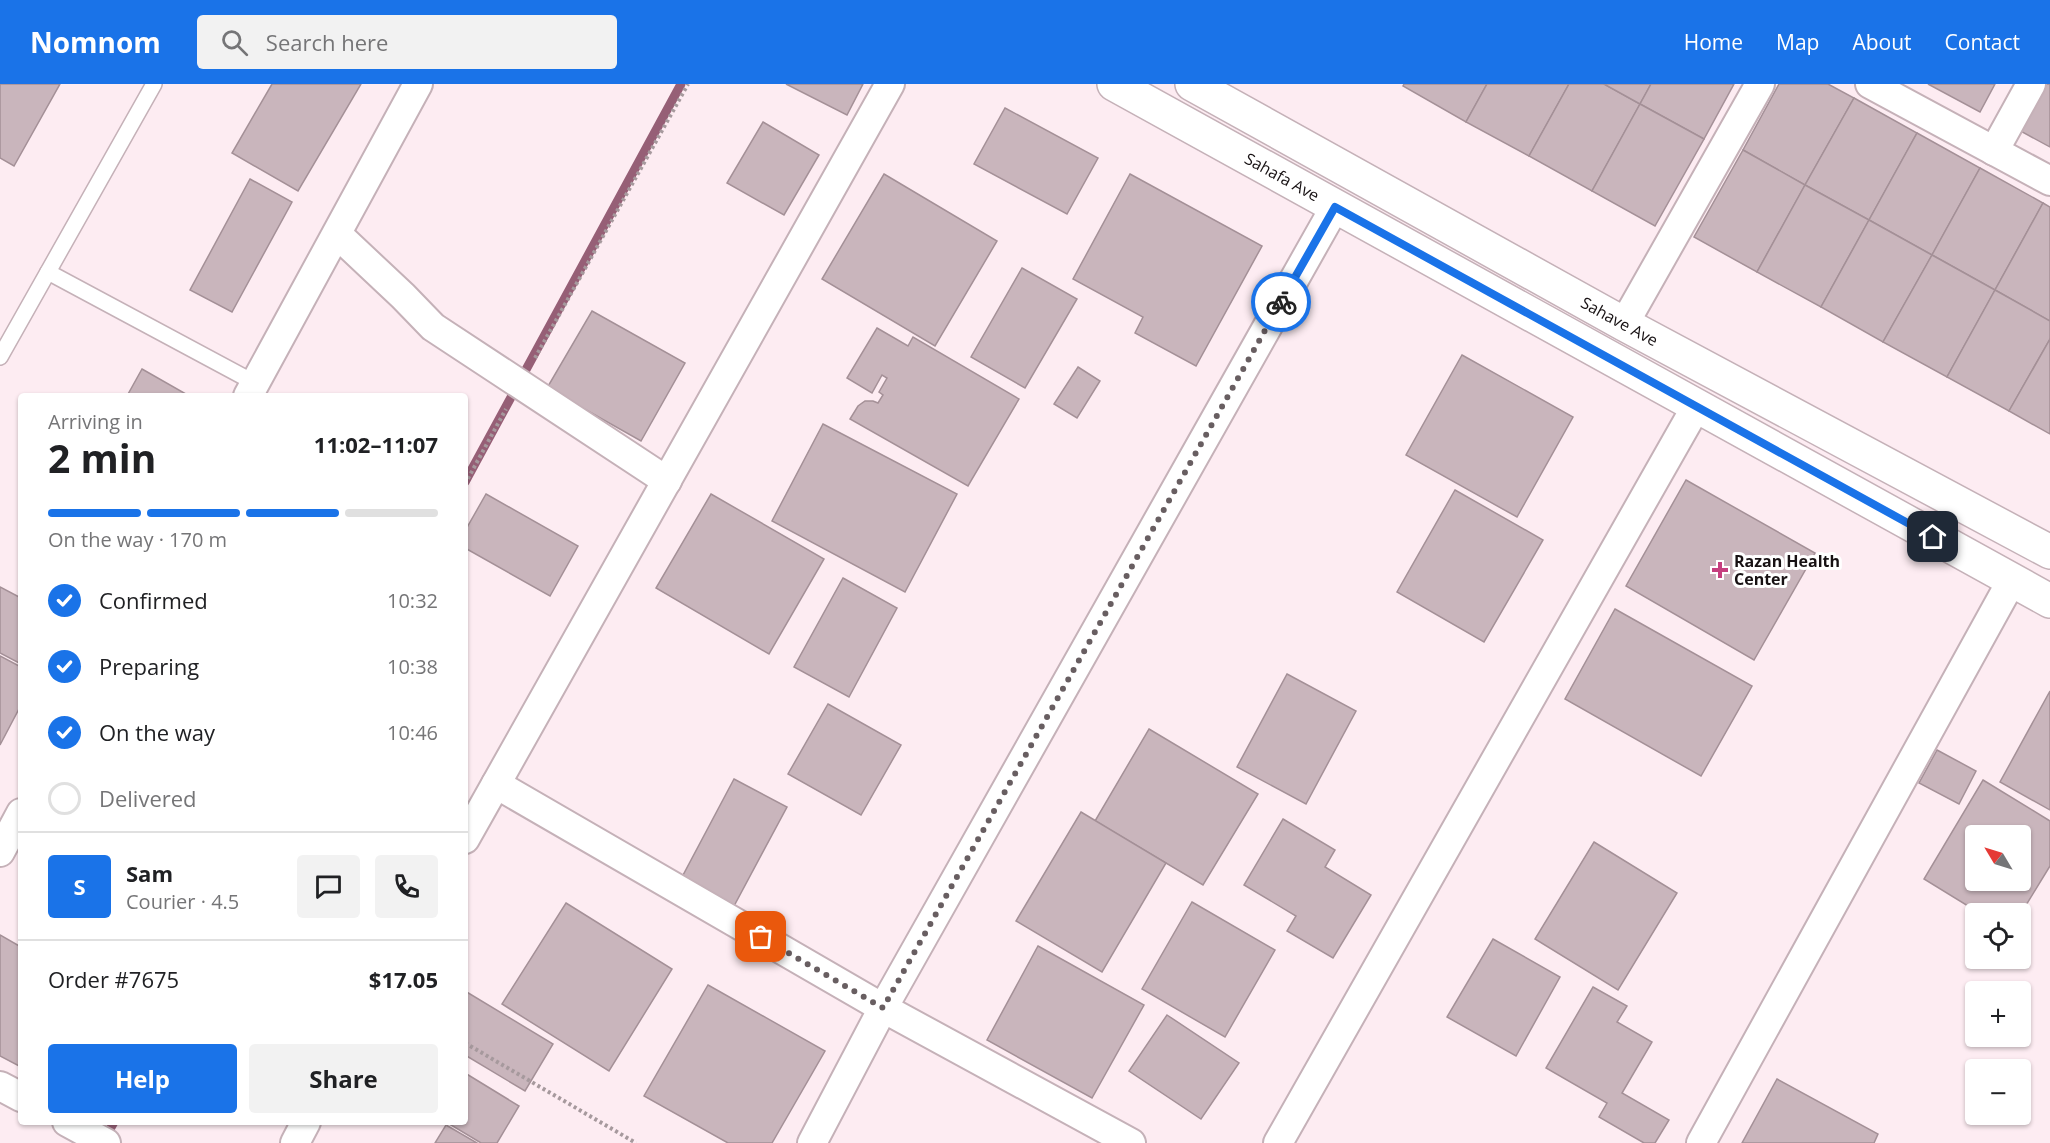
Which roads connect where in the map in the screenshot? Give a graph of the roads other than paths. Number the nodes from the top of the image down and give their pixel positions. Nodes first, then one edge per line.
1 (154, 84) edge
2 (418, 84) edge
3 (890, 84) edge
4 (1114, 84) edge
5 (1760, 84) edge
6 (1870, 84) edge
7 (2031, 84) edge
8 (1209, 88) edge
9 (1994, 151) junction
10 (2050, 181) edge
11 (1335, 207) junction
12 (337, 234) junction
13 (48, 272) junction
14 (1624, 324) junction
15 (0, 357) edge
16 (251, 389) edge
17 (1696, 407) junction
18 (667, 481) junction
19 (2047, 545) edge
20 (2012, 580) junction
21 (2050, 601) edge
22 (496, 784) junction
23 (18, 819) edge
24 (468, 834) edge
25 (0, 852) edge
26 (883, 1008) junction
27 (0, 1086) edge
28 (18, 1095) edge
29 (73, 1125) edge
30 (304, 1125) edge
31 (106, 1143) edge
32 (295, 1143) edge
33 (812, 1143) edge
34 (1131, 1143) edge
35 (1278, 1143) edge
36 (1701, 1143) edge

1 - 13 lane
2 - 12 street
3 - 18 street
4 - 11 main road, Sahafa Ave
5 - 14 street
6 - 9 street
7 - 9 street
8 - 14 main road, Sahave Ave
9 - 10 street
11 - 17 main road, Sahafa Ave
11 - 26 street
12 - 16 street
12 - 18 street
13 - 15 lane
13 - 16 lane
14 - 19 main road, Sahave Ave
17 - 20 main road, Sahafa Ave
17 - 35 street
18 - 22 street
20 - 21 main road, Sahafa Ave
20 - 36 street
22 - 24 street
22 - 26 street
23 - 25 street
26 - 33 street
26 - 34 street
27 - 28 street
29 - 31 street
30 - 32 street

